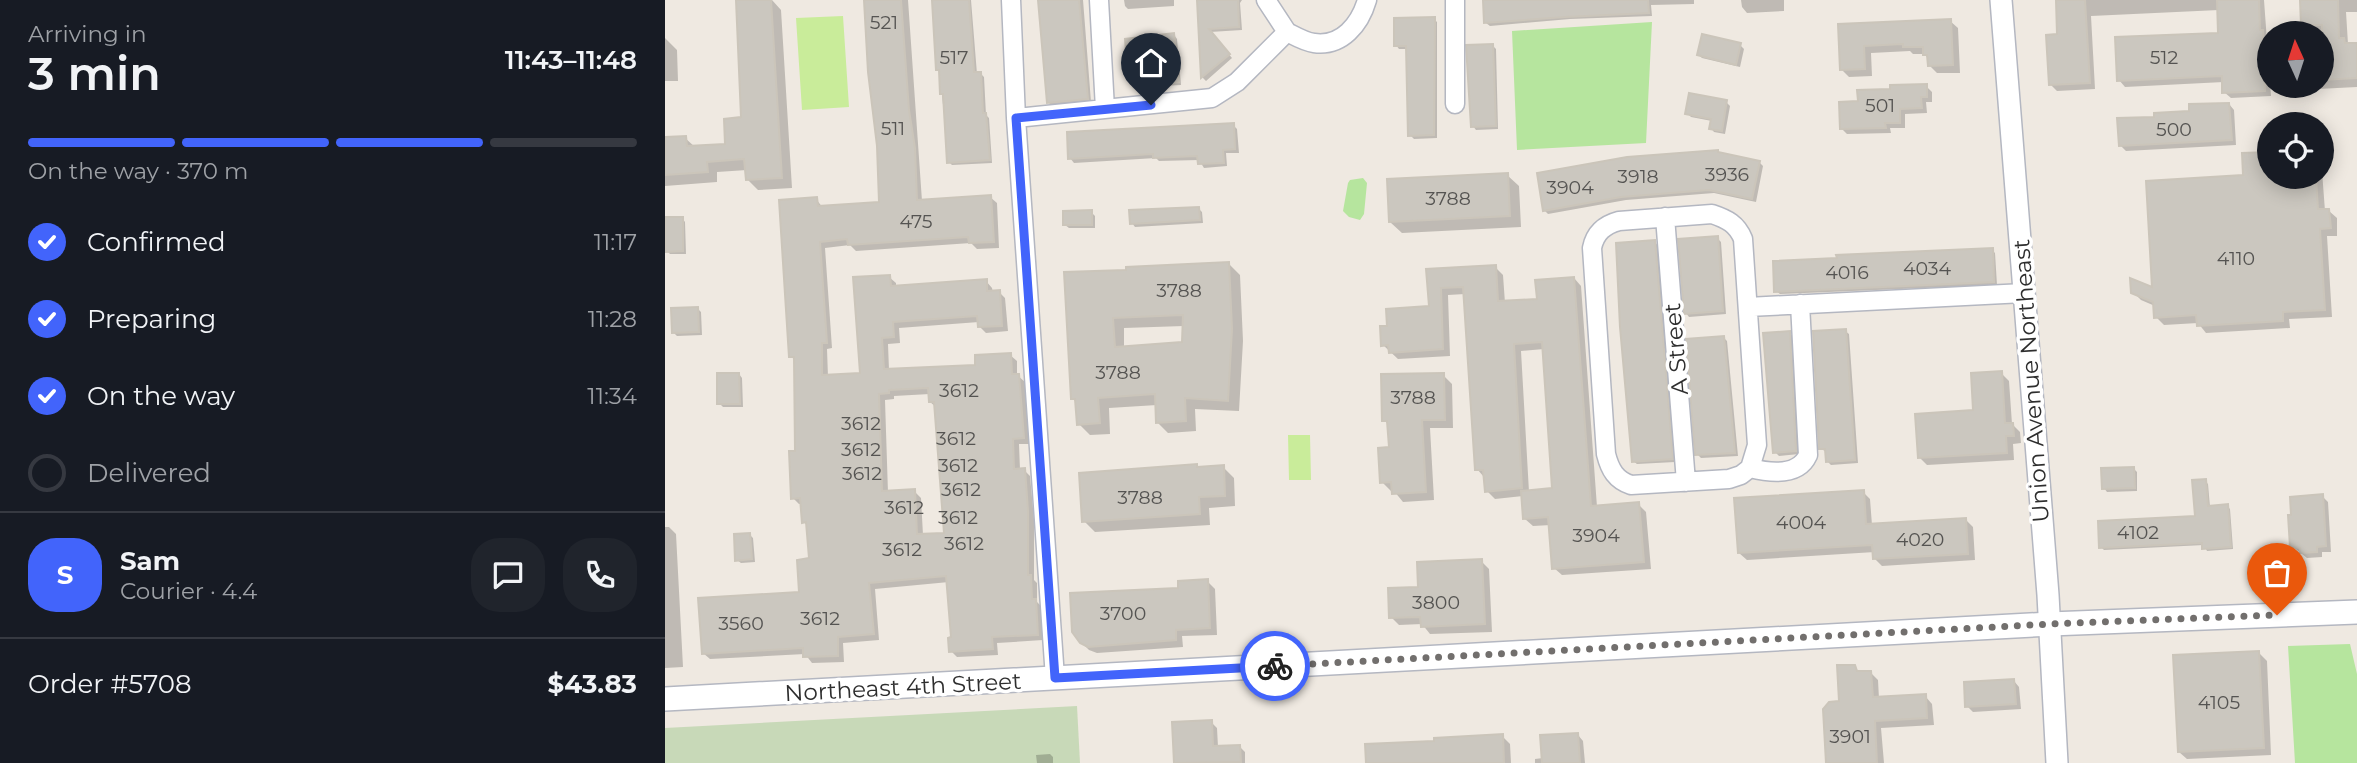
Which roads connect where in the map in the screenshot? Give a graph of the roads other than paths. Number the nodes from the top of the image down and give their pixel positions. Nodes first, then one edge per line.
1 (1011, 0) edge
2 (1099, 0) edge
3 (1266, 0) edge
4 (1367, 0) edge
5 (1455, 0) edge
6 (2001, 0) edge
7 (1287, 32) junction
8 (1455, 104) dead end
9 (1105, 109) junction
10 (1016, 118) junction
11 (1665, 217) junction
12 (2024, 293) junction
13 (1800, 304) junction
14 (1748, 307) junction
15 (1750, 468) junction
16 (1686, 482) junction
17 (2357, 611) edge
18 (2050, 624) junction
19 (1055, 678) junction
20 (665, 699) edge
21 (2057, 763) edge

1 - 10 street
2 - 9 street
3 - 7 street
4 - 7 street
5 - 8 street
6 - 12 street, Union Avenue Northeast
7 - 9 street
9 - 10 street
10 - 19 street
11 - 14 street
11 - 16 street, A Street
11 - 16 street
12 - 13 street
12 - 18 street, Union Avenue Northeast
13 - 14 street
13 - 15 street
14 - 15 street
15 - 16 street
17 - 18 main road, Northeast 4th Street
18 - 19 main road, Northeast 4th Street
18 - 21 street, Union Avenue Northeast
19 - 20 main road, Northeast 4th Street

